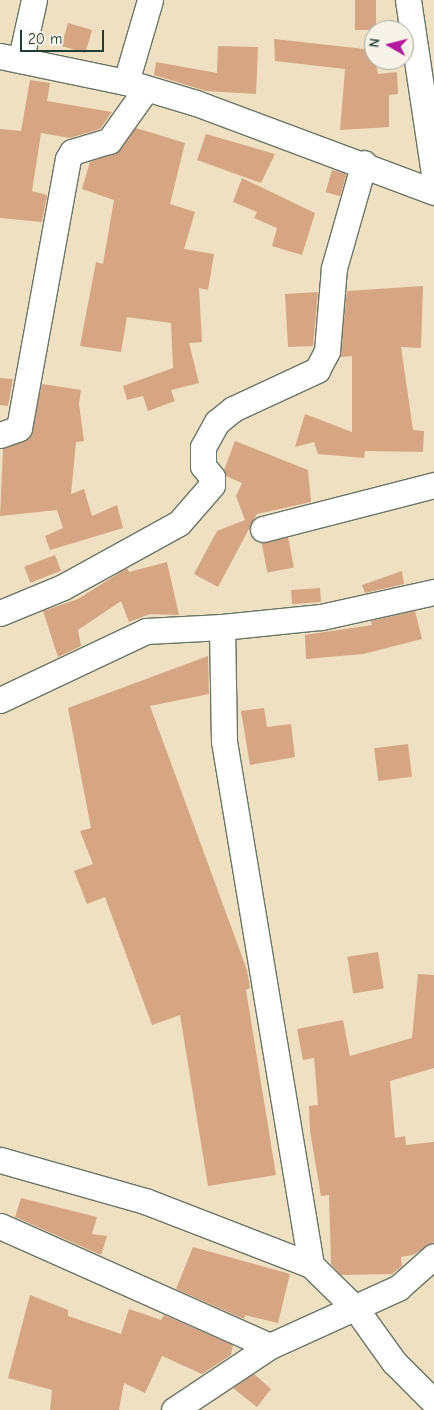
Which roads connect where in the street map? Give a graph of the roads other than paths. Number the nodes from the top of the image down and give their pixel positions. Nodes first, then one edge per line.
1 (34, 0) edge
2 (150, 0) edge
3 (418, 13) edge
4 (10, 57) edge
5 (136, 86) junction
6 (364, 163) junction
7 (434, 173) edge
8 (434, 192) edge
9 (0, 435) edge
10 (434, 486) edge
11 (263, 529) dead end
12 (434, 592) edge
13 (0, 613) edge
14 (222, 627) junction
15 (0, 700) edge
16 (0, 1160) edge
17 (0, 1226) edge
18 (434, 1256) edge
19 (311, 1265) junction
20 (356, 1309) junction
21 (270, 1346) junction
22 (434, 1402) edge
23 (174, 1410) edge

1 - 4 street
2 - 5 street
3 - 7 street
4 - 5 street
5 - 6 street
5 - 9 street
6 - 8 street
6 - 13 street
10 - 11 street
12 - 14 street
14 - 15 street
14 - 19 street
16 - 19 street
17 - 21 street
18 - 20 street
19 - 20 street
20 - 21 street
20 - 22 street
21 - 23 street

